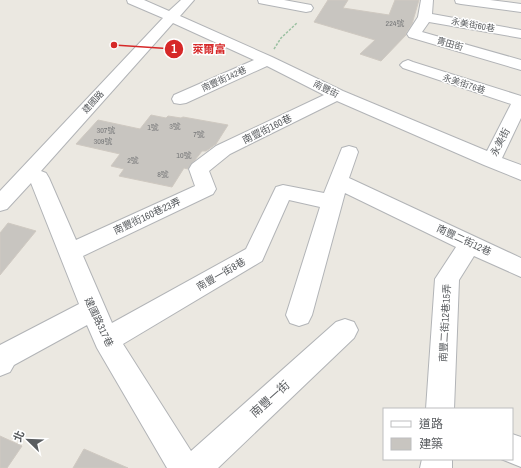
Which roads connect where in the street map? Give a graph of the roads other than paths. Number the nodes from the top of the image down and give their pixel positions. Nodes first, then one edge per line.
1 (133, 0) edge
2 (188, 0) edge
3 (264, 0) edge
4 (427, 0) edge
5 (461, 0) edge
6 (308, 4) edge
7 (521, 8) edge
8 (172, 16) junction
9 (425, 17) junction
10 (297, 23) road end
11 (521, 34) edge
12 (267, 60) junction
13 (521, 64) edge
14 (408, 65) dead end
15 (337, 95) junction
16 (180, 99) dead end
17 (521, 102) edge
18 (349, 152) dead end
19 (491, 161) junction
20 (200, 169) joint
21 (521, 173) edge
22 (28, 174) junction
23 (335, 192) junction
24 (0, 204) edge
25 (470, 244) junction
26 (69, 253) junction
27 (521, 268) edge
28 (93, 309) junction
29 (299, 315) dead end
30 (345, 330) dead end
31 (106, 340) junction
32 (0, 363) edge
33 (440, 408) edge
34 (184, 468) edge
35 (195, 468) edge

1 - 8 street, 南豐街
2 - 8 street, 建國路
3 - 6 street
4 - 9 street, 青田街
5 - 7 street
6 - 10 street
8 - 12 street, 南豐街
8 - 22 street, 建國路
9 - 11 street, 永美街60巷
9 - 13 street, 青田街
12 - 15 street, 南豐街
12 - 16 street, 南豐街142巷
14 - 17 street, 永美街76巷
15 - 19 street, 南豐街
15 - 20 street, 南豐街160巷
17 - 19 street, 永美街
18 - 23 street
19 - 21 street, 南豐街
20 - 26 street, 南豐街160巷23弄
22 - 24 street, 建國路
22 - 26 street, 建國路317巷
23 - 25 street, 南豐二街12巷
23 - 29 street
23 - 31 street, 南豐一街8巷
25 - 27 street, 南豐二街12巷
25 - 33 street, 南豐二街12巷15弄
26 - 28 street, 建國路317巷
28 - 31 street, 建國路317巷
28 - 32 street
30 - 35 street, 南豐一街
31 - 34 street, 建國路317巷

